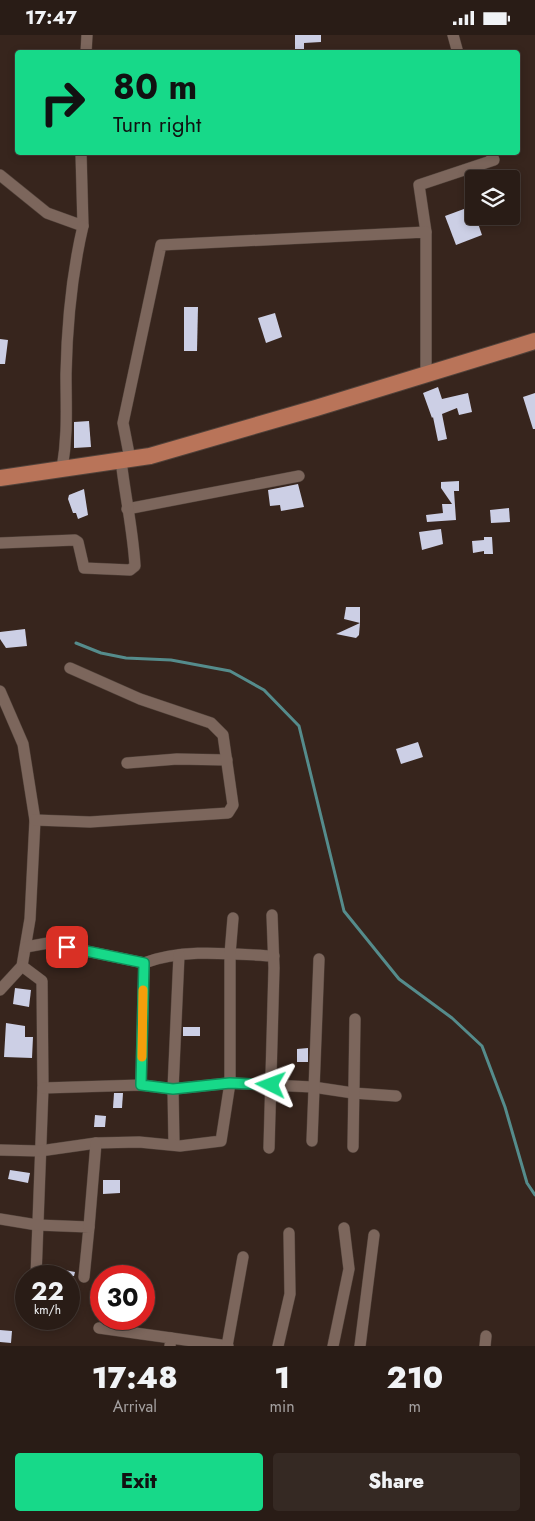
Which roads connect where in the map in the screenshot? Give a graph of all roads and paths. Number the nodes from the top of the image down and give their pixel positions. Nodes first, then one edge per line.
1 (87, 35) edge
2 (453, 35) edge
3 (86, 50) edge
4 (457, 50) edge
5 (81, 155) edge
6 (492, 155) edge
7 (0, 175) edge
8 (83, 226) junction
9 (426, 232) junction
10 (535, 341) edge
11 (426, 375) junction
12 (125, 459) junction
13 (62, 469) junction
14 (299, 476) dead end
15 (0, 478) edge
16 (127, 509) junction
17 (0, 543) edge
18 (70, 668) dead end
19 (0, 691) edge
20 (227, 761) junction
21 (127, 763) dead end
22 (36, 820) junction
23 (272, 915) dead end
24 (233, 919) dead end
25 (26, 947) junction
26 (230, 954) junction
27 (179, 955) junction
28 (274, 956) junction
29 (319, 959) dead end
30 (144, 963) junction
31 (22, 966) junction
32 (0, 990) edge
33 (355, 1019) dead end
34 (230, 1083) junction
35 (141, 1085) junction
36 (271, 1085) junction
37 (314, 1087) junction
38 (43, 1088) junction
39 (173, 1089) junction
40 (353, 1093) junction
41 (396, 1096) dead end
42 (312, 1141) dead end
43 (96, 1143) junction
44 (174, 1144) junction
45 (354, 1147) dead end
46 (269, 1148) dead end
47 (0, 1150) edge
48 (40, 1151) junction
49 (0, 1219) edge
50 (37, 1225) junction
51 (90, 1227) junction
52 (344, 1228) dead end
53 (289, 1233) dead end
54 (374, 1235) dead end
55 (243, 1257) dead end
56 (36, 1265) edge
57 (84, 1277) dead end
58 (109, 1330) edge
59 (171, 1342) edge
60 (227, 1346) edge
61 (278, 1346) edge
62 (333, 1346) edge
63 (360, 1346) edge

1 - 3 street
2 - 4 street
5 - 8 street
6 - 9 street
7 - 8 street
8 - 13 street
9 - 11 street
9 - 12 street
10 - 11 highway
11 - 12 highway
12 - 13 highway
12 - 16 street
13 - 15 highway
14 - 16 street
16 - 17 street
18 - 20 street
19 - 22 street
20 - 21 street
20 - 22 street
22 - 25 street
23 - 28 street
24 - 26 street
25 - 30 street
25 - 31 street
26 - 27 street
26 - 28 street
26 - 34 street
27 - 30 street
27 - 39 street
28 - 36 street
29 - 37 street
30 - 35 street
31 - 32 street
31 - 38 street
33 - 40 street
34 - 36 street
34 - 39 street
34 - 44 street
35 - 38 street
35 - 39 street
36 - 37 street
36 - 46 street
37 - 40 street
37 - 42 street
38 - 48 street
39 - 44 street
40 - 41 street
40 - 45 street
43 - 44 street
43 - 48 street
43 - 51 street
47 - 48 street
48 - 50 street
49 - 50 street
50 - 51 street
50 - 56 street
51 - 57 street
52 - 62 street
53 - 61 street
54 - 63 street
55 - 60 street
58 - 59 street
59 - 60 street

